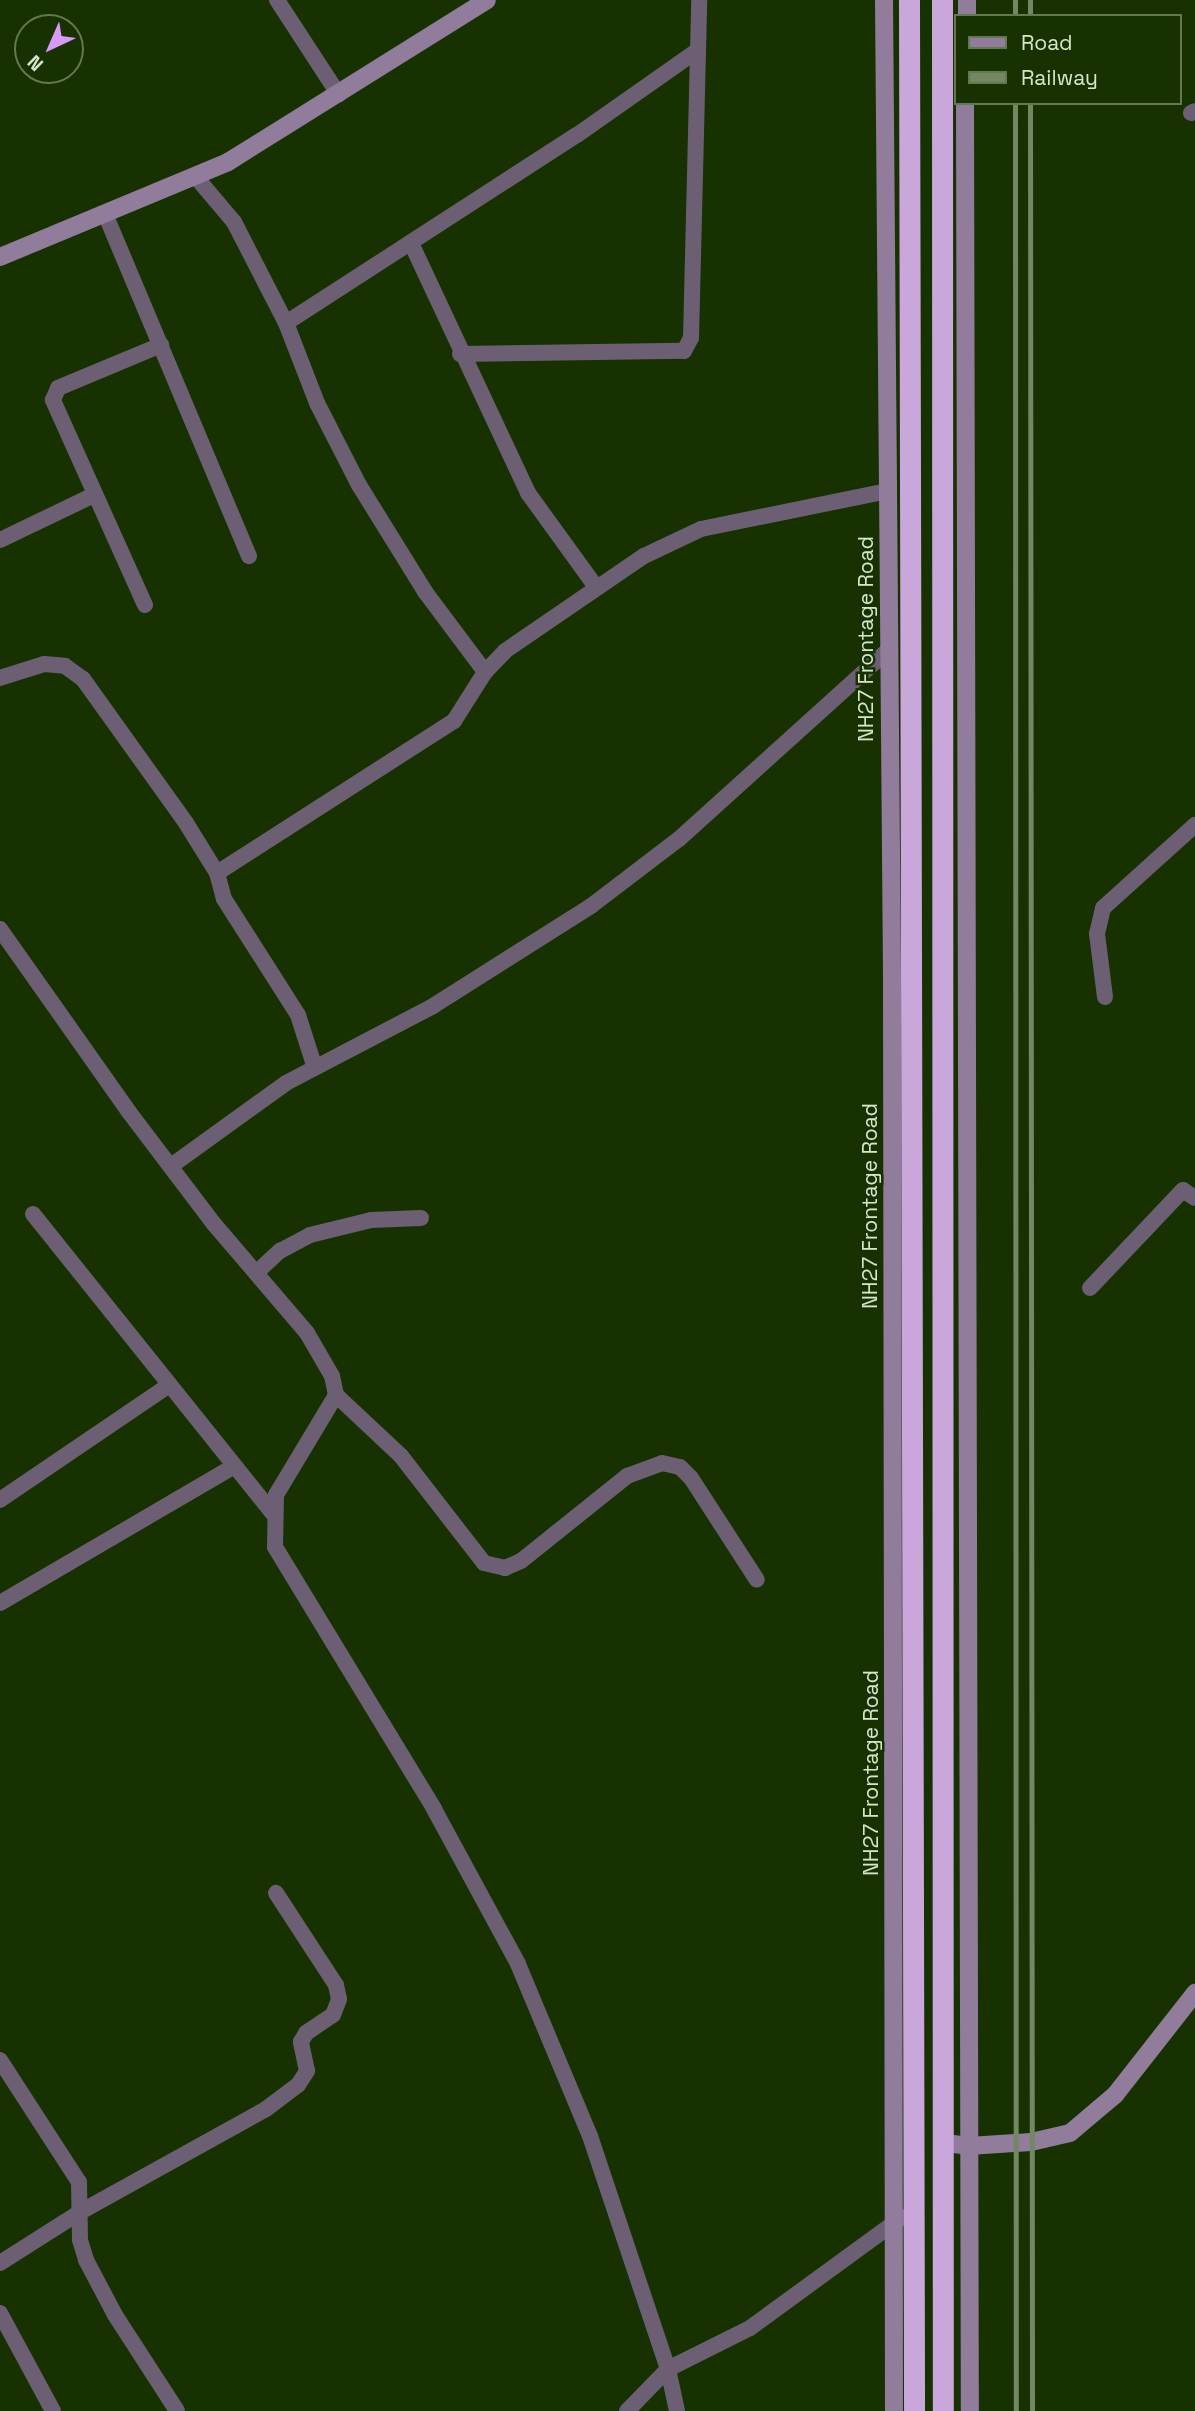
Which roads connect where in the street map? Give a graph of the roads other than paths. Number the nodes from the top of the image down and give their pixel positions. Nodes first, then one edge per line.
1 (277, 0) edge
2 (487, 0) edge
3 (699, 0) edge
4 (884, 0) edge
5 (909, 0) edge
6 (942, 0) edge
7 (695, 52) junction
8 (339, 95) junction
9 (965, 105) edge
10 (195, 177) junction
11 (106, 216) junction
12 (411, 243) junction
13 (0, 257) edge
14 (286, 323) junction
15 (161, 345) junction
16 (460, 354) junction
17 (888, 491) junction
18 (94, 495) junction
19 (0, 540) edge
20 (249, 556) dead end
21 (596, 587) junction
22 (145, 605) dead end
23 (888, 650) junction
24 (485, 672) junction
25 (0, 678) edge
26 (1195, 825) edge
27 (216, 873) junction
28 (0, 929) edge
29 (1105, 997) dead end
30 (314, 1065) junction
31 (171, 1166) junction
32 (1195, 1198) edge
33 (33, 1214) dead end
34 (421, 1218) dead end
35 (256, 1273) junction
36 (1090, 1288) dead end
37 (169, 1385) junction
38 (336, 1395) junction
39 (233, 1467) junction
40 (0, 1500) edge
41 (273, 1514) junction
42 (757, 1580) dead end
43 (0, 1603) edge
44 (276, 1893) dead end
45 (1195, 1993) edge
46 (0, 2060) edge
47 (945, 2143) junction
48 (969, 2146) junction
49 (916, 2182) junction
50 (945, 2185) junction
51 (916, 2207) junction
52 (82, 2211) junction
53 (896, 2221) junction
54 (0, 2263) edge
55 (0, 2313) edge
56 (668, 2369) junction
57 (53, 2411) edge
58 (177, 2411) edge
59 (627, 2411) edge
60 (677, 2411) edge
61 (894, 2411) edge
62 (914, 2411) edge
63 (943, 2411) edge
64 (970, 2411) edge

1 - 8 street
2 - 8 street
3 - 7 street
4 - 17 street, NH27 Frontage Road
5 - 49 highway
6 - 47 highway
7 - 12 street
7 - 16 street
8 - 10 street
9 - 48 street
10 - 11 street
10 - 14 street
11 - 13 street
11 - 15 street
12 - 14 street
12 - 16 street
14 - 24 street
15 - 18 street
15 - 20 street
16 - 21 street
17 - 21 street
17 - 23 street, NH27 Frontage Road
18 - 19 street
18 - 22 street
21 - 24 street
23 - 30 street
23 - 53 street, NH27 Frontage Road
24 - 27 street
25 - 27 street
26 - 29 street
27 - 30 street
28 - 31 street
30 - 31 street
31 - 35 street
32 - 36 street
33 - 37 street
34 - 35 street
35 - 38 street
37 - 39 street
37 - 40 street
38 - 41 street
38 - 42 street
39 - 41 street
39 - 43 street
41 - 56 street
44 - 52 street
45 - 48 street
46 - 52 street
47 - 48 street
47 - 50 highway
48 - 64 street
49 - 50 highway
49 - 51 highway
50 - 63 highway
51 - 53 street
51 - 62 highway
52 - 54 street
52 - 58 street
53 - 56 street
53 - 61 street, NH27 Frontage Road
55 - 57 street
56 - 59 street
56 - 60 street

